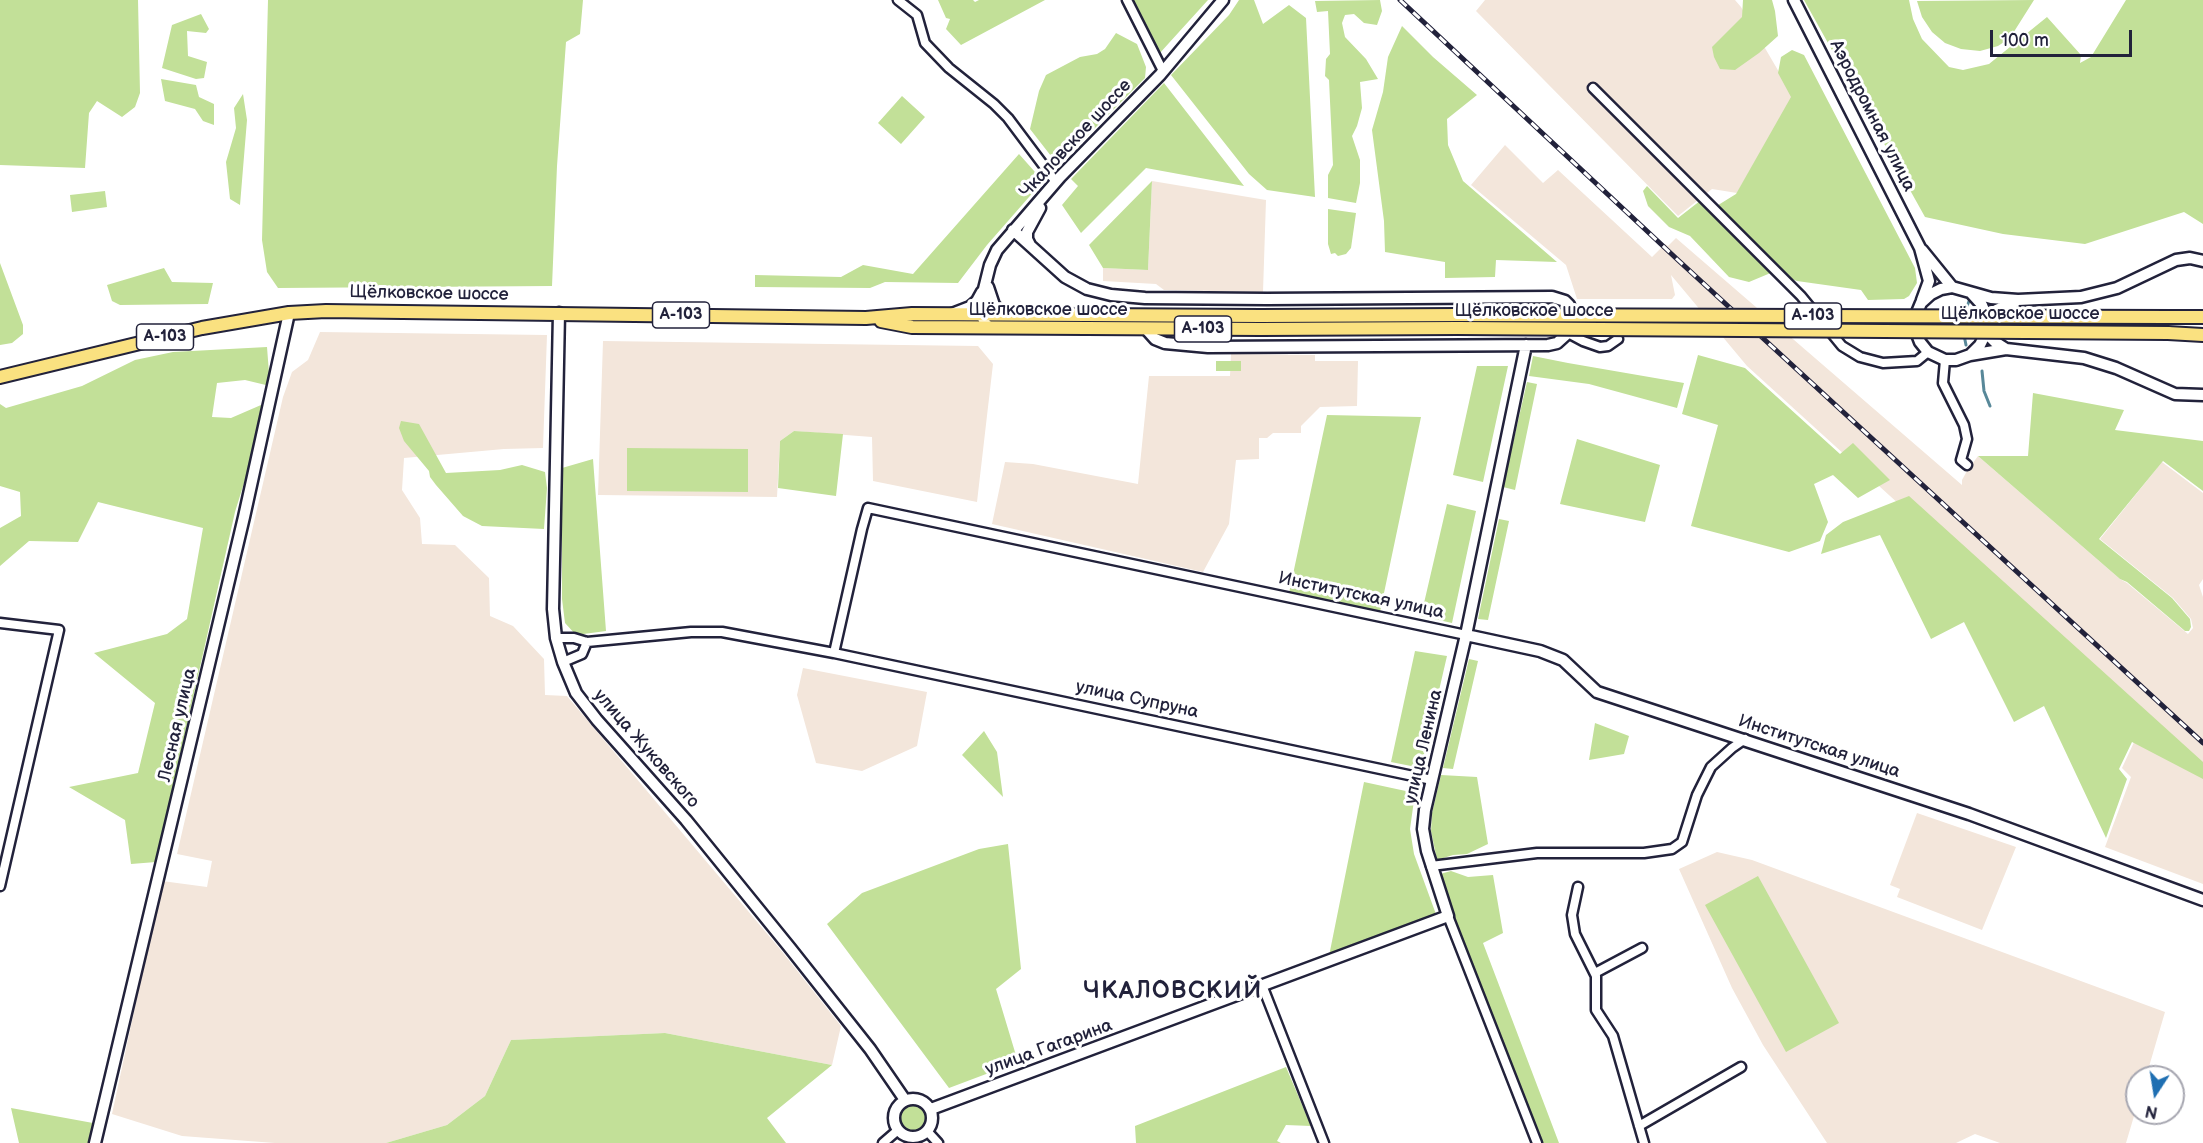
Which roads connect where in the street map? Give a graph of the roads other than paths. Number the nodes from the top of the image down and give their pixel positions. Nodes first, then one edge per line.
1 (898, 0) edge
2 (1127, 0) edge
3 (1223, 0) edge
4 (1794, 0) edge
5 (1163, 71) junction
6 (1593, 88) dead end
7 (1056, 182) junction
8 (1013, 230) junction
9 (1029, 245) junction
10 (1920, 248) junction
11 (998, 250) junction
12 (2203, 261) edge
13 (985, 284) junction
14 (1952, 287) junction
15 (1972, 294) junction
16 (2018, 300) junction
17 (1921, 303) junction
18 (2203, 310) edge
19 (290, 313) junction
20 (559, 313) junction
21 (951, 314) junction
22 (983, 314) junction
23 (1014, 315) junction
24 (2190, 316) junction
25 (2203, 316) edge
26 (866, 318) junction
27 (1987, 318) junction
28 (1458, 322) junction
29 (990, 327) junction
30 (1146, 328) junction
31 (1568, 333) junction
32 (1986, 333) junction
33 (2199, 336) edge
34 (1618, 339) dead end
35 (1526, 345) junction
36 (2007, 349) junction
37 (1928, 352) junction
38 (1970, 355) junction
39 (1945, 360) junction
40 (0, 377) edge
41 (2203, 389) edge
42 (2203, 395) edge
43 (2188, 396) junction
44 (1967, 465) dead end
45 (0, 624) edge
46 (1466, 635) junction
47 (556, 638) junction
48 (587, 642) junction
49 (834, 653) junction
50 (563, 662) junction
51 (1745, 739) junction
52 (1432, 780) junction
53 (1431, 866) junction
54 (0, 886) edge
55 (1578, 887) dead end
56 (2203, 900) edge
57 (1448, 916) junction
58 (1642, 948) dead end
59 (1595, 973) junction
60 (1262, 985) junction
61 (1741, 1067) dead end
62 (905, 1100) junction
63 (931, 1109) junction
64 (1639, 1126) junction
65 (898, 1130) junction
66 (927, 1131) junction
67 (95, 1143) edge
68 (883, 1143) edge
69 (938, 1143) edge
70 (1324, 1143) edge
71 (1538, 1143) edge
72 (1644, 1143) edge

1 - 7 street
2 - 5 street
3 - 5 street, Чкаловское шоссе
4 - 10 street, Аэродромная улица
5 - 7 street, Чкаловское шоссе
6 - 37 street
7 - 8 street, Чкаловское шоссе
7 - 9 street
8 - 9 street, А-103
8 - 11 street, Чкаловское шоссе
9 - 11 street
9 - 31 street, А-103
10 - 14 street
10 - 17 street
11 - 13 street, Чкаловское шоссе
12 - 16 street
13 - 21 street
13 - 22 street, Чкаловское шоссе
13 - 23 street
14 - 15 street
14 - 17 street
15 - 16 street
15 - 27 street
16 - 27 street
17 - 37 street
18 - 24 street
19 - 20 main road, Щёлковское шоссе / А-103
19 - 40 main road, Щёлковское шоссе / А-103
19 - 67 street, Лесная улица
20 - 26 main road, Щёлковское шоссе / А-103
20 - 47 street, улица Жуковского
21 - 22 main road, Щёлковское шоссе / А-103
21 - 26 main road, Щёлковское шоссе / А-103
22 - 23 main road, Щёлковское шоссе / А-103
22 - 29 street
23 - 28 main road, Щёлковское шоссе / А-103
24 - 25 main road, Щёлковское шоссе / А-103
24 - 28 main road, Щёлковское шоссе / А-103, bridge
26 - 29 main road, Щёлковское шоссе / А-103
27 - 32 street
28 - 30 main road, Щёлковское шоссе / А-103
28 - 33 main road, Щёлковское шоссе / А-103, bridge
29 - 30 main road, Щёлковское шоссе / А-103
30 - 35 street, А-103
31 - 34 street
31 - 35 street, А-103
32 - 36 street
32 - 38 street
35 - 46 street, улица Ленина
36 - 38 street
36 - 43 street
37 - 39 street
38 - 39 street
39 - 44 street
41 - 43 street
42 - 43 street
45 - 54 street
46 - 49 street, Институтская улица
46 - 51 street, Институтская улица
46 - 52 street, улица Ленина
47 - 48 street
47 - 50 street, улица Жуковского
48 - 49 street
48 - 50 street
49 - 52 street, улица Супруна
50 - 62 street, улица Жуковского
51 - 53 street
51 - 56 street, Институтская улица
52 - 53 street, улица Ленина
53 - 57 street, улица Ленина
55 - 59 street
57 - 60 street, улица Гагарина
57 - 71 street, улица Ленина
58 - 59 street
59 - 64 street
60 - 63 street, улица Гагарина
60 - 70 street
61 - 64 street
62 - 63 street
62 - 65 street
63 - 66 street
64 - 72 street
65 - 66 street
65 - 68 street
66 - 69 street

